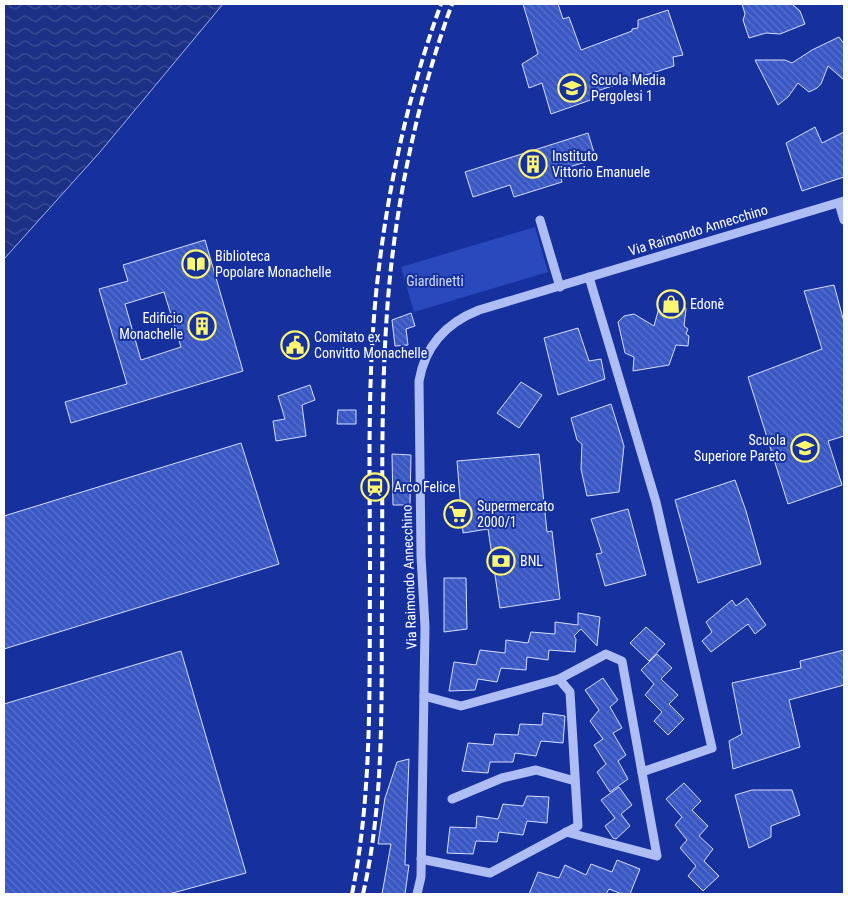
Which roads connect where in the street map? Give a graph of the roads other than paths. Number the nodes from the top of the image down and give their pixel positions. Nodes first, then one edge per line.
1 (842, 202) edge
2 (540, 220) dead end
3 (844, 220) edge
4 (589, 277) junction
5 (560, 287) junction
6 (559, 679) junction
7 (424, 696) junction
8 (642, 772) junction
9 (575, 780) junction
10 (452, 799) dead end
11 (566, 832) junction
12 (421, 859) junction
13 (417, 894) edge

1 - 3 street
1 - 4 street, Via Raimondo Annecchino
2 - 5 street
4 - 5 street, Via Raimondo Annecchino
4 - 8 street
5 - 7 street, Via Raimondo Annecchino
6 - 7 street
6 - 8 street
6 - 9 street
7 - 12 street, Via Raimondo Annecchino
8 - 11 street
9 - 10 street
9 - 11 street
11 - 12 street
12 - 13 street, Via Raimondo Annecchino

